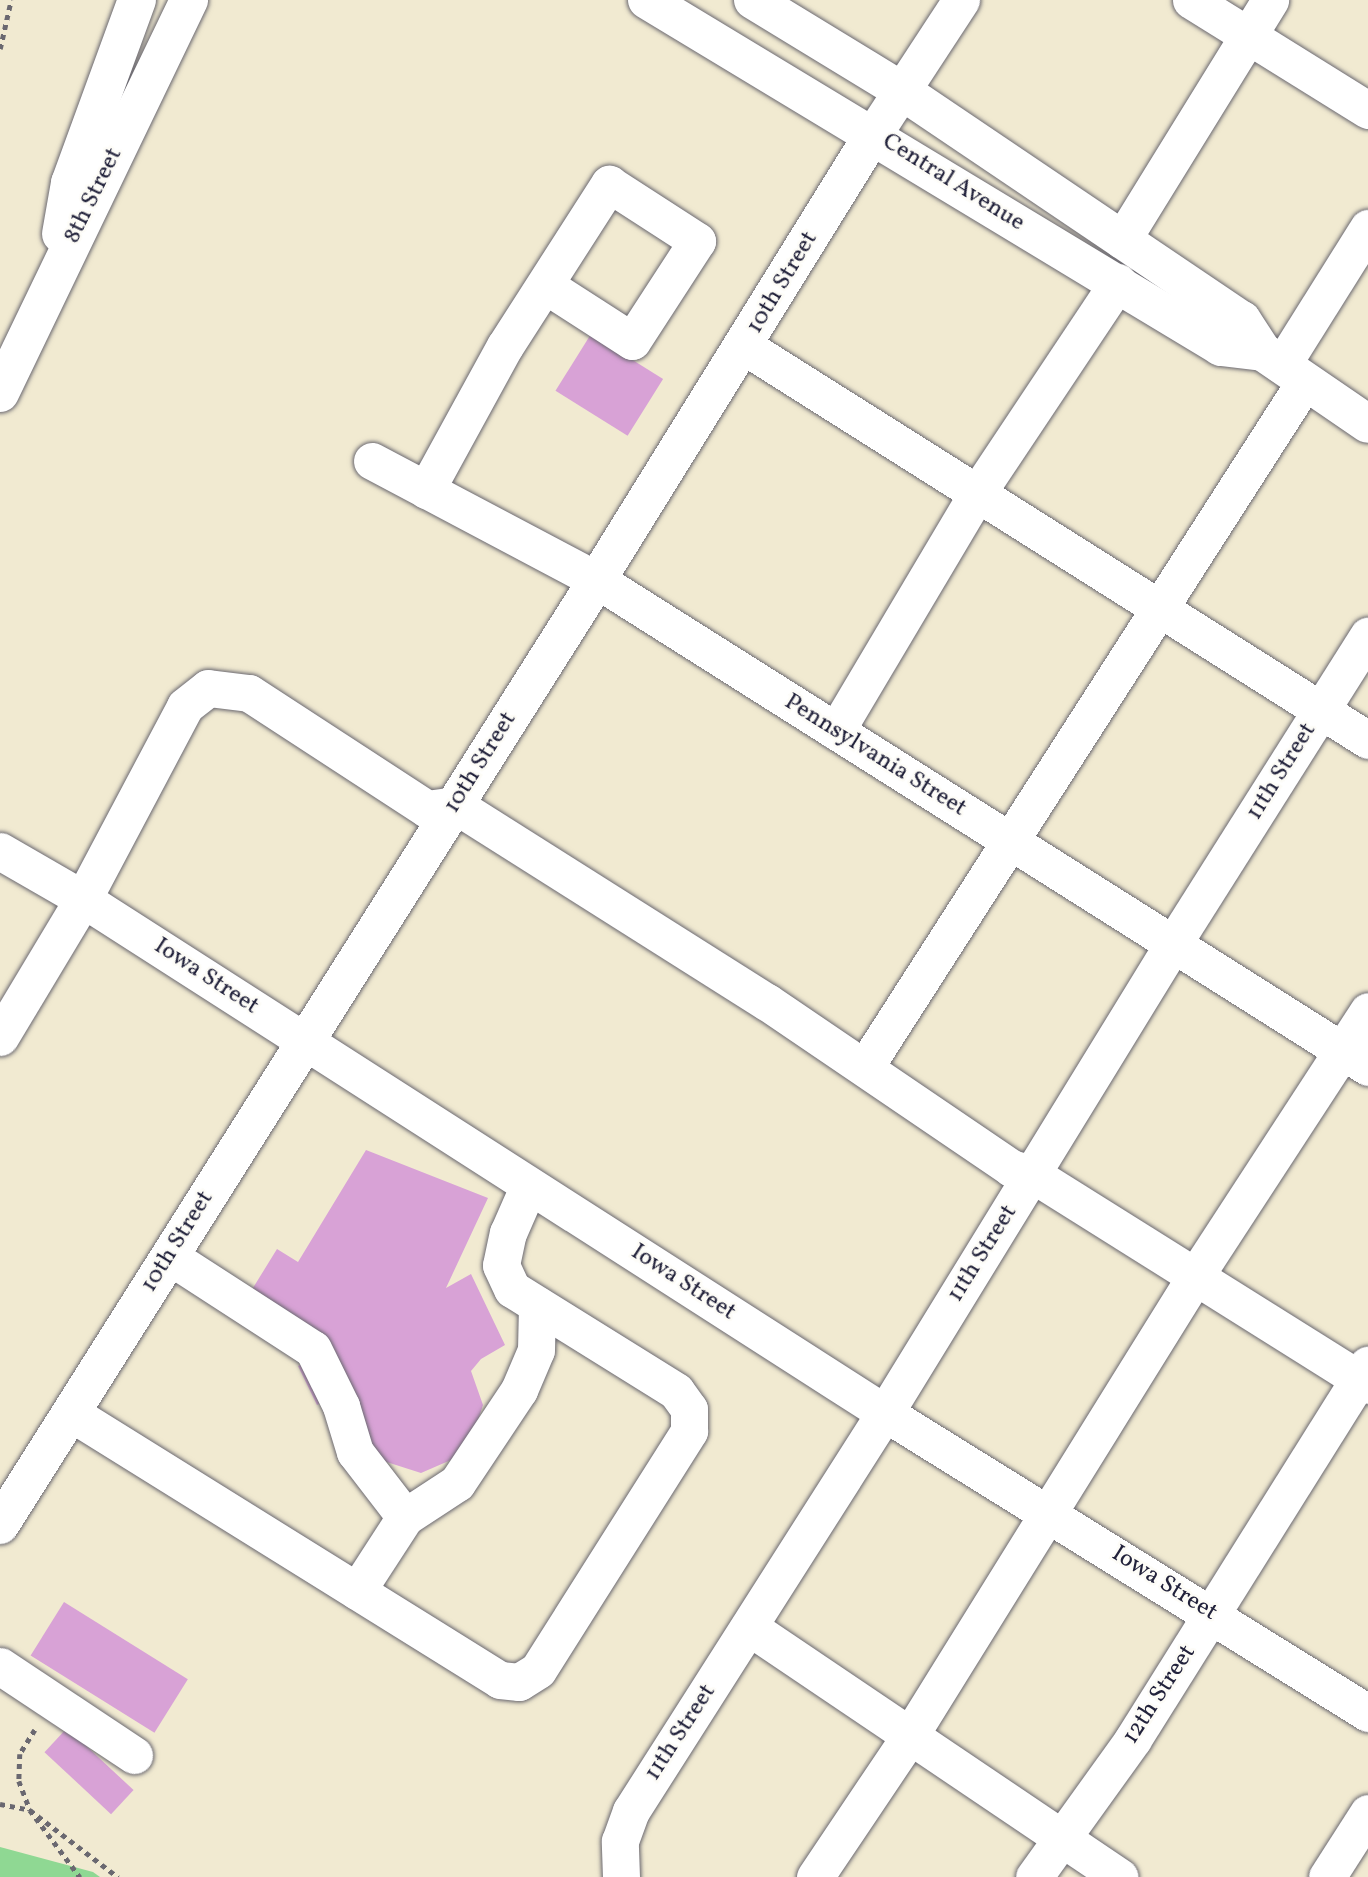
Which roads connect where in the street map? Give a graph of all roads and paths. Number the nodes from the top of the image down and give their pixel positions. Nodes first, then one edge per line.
1 (11, 0) edge
2 (136, 0) edge
3 (189, 0) edge
4 (647, 0) edge
5 (753, 0) edge
6 (961, 0) edge
7 (1191, 0) edge
8 (1270, 0) edge
9 (1248, 35) junction
10 (0, 50) edge
11 (902, 91) junction
12 (1368, 110) edge
13 (874, 133) junction
14 (1368, 228) edge
15 (1122, 240) junction
16 (1118, 282) junction
17 (51, 284) junction
18 (545, 285) dead end
19 (744, 346) junction
20 (1283, 367) junction
21 (0, 393) edge
22 (1368, 424) edge
23 (372, 461) dead end
24 (426, 490) junction
25 (975, 495) junction
26 (597, 580) junction
27 (1159, 608) junction
28 (1368, 636) edge
29 (1321, 711) junction
30 (835, 731) junction
31 (1368, 740) edge
32 (455, 805) junction
33 (1013, 843) junction
34 (0, 850) edge
35 (83, 899) junction
36 (1173, 944) junction
37 (1368, 1011) edge
38 (0, 1037) edge
39 (305, 1041) junction
40 (1356, 1059) edge
41 (865, 1067) junction
42 (1032, 1174) junction
43 (529, 1185) junction
44 (169, 1256) junction
45 (1196, 1275) junction
46 (537, 1305) junction
47 (1365, 1377) edge
48 (71, 1413) junction
49 (886, 1413) junction
50 (1051, 1514) junction
51 (405, 1517) junction
52 (0, 1525) edge
53 (357, 1591) junction
54 (1210, 1612) junction
55 (749, 1627) junction
56 (0, 1666) edge
57 (53, 1700) junction
58 (1368, 1713) edge
59 (909, 1737) junction
60 (134, 1755) dead end
61 (0, 1804) edge
62 (30, 1810) junction
63 (1368, 1813) edge
64 (1062, 1837) junction
65 (80, 1877) edge
66 (118, 1877) edge
67 (621, 1877) edge
68 (815, 1877) edge
69 (1034, 1877) edge
70 (1119, 1877) edge
71 (1327, 1877) edge

1 - 10 path
2 - 17 main road
3 - 17 main road, 8th Street
4 - 13 main road, Central Avenue
5 - 11 main road, Central Avenue
6 - 11 street, 10th Street
7 - 9 street
8 - 9 street
9 - 12 street
9 - 15 street
11 - 13 street, 10th Street
11 - 15 main road, Central Avenue
13 - 16 main road, Central Avenue
13 - 19 main road, 10th Street
14 - 20 street
15 - 20 main road, Central Avenue
16 - 20 main road, Central Avenue
16 - 25 street
17 - 21 main road, 8th Street
18 - 24 street
19 - 25 street
19 - 26 main road, 10th Street
20 - 22 main road, Central Avenue
20 - 27 street
23 - 24 street, Pennsylvania Street
24 - 26 street, Pennsylvania Street
25 - 27 street
25 - 30 street
26 - 30 street, Pennsylvania Street
26 - 32 main road, 10th Street
27 - 29 street
27 - 33 street
28 - 29 street, 11th Street
29 - 31 street
29 - 36 street, 11th Street
30 - 33 street, Pennsylvania Street
32 - 35 street
32 - 39 main road, 10th Street
32 - 41 street
33 - 36 street, Pennsylvania Street
33 - 41 street
34 - 35 street, Iowa Street
35 - 38 street
35 - 39 street, Iowa Street
36 - 40 street, Pennsylvania Street
36 - 42 street, 11th Street
37 - 40 street
39 - 43 street, Iowa Street
39 - 44 main road, 10th Street
40 - 45 street
41 - 42 street
42 - 45 street
42 - 49 street, 11th Street
43 - 46 street
43 - 49 street, Iowa Street
44 - 48 main road, 10th Street
44 - 51 street
45 - 47 street
45 - 50 street
46 - 51 street
46 - 53 street
47 - 54 street, 12th Street
48 - 52 main road, 10th Street
48 - 53 street
49 - 50 street, Iowa Street
49 - 55 street, 11th Street
50 - 54 street, Iowa Street
50 - 59 street
51 - 53 street
54 - 58 street, Iowa Street
54 - 64 street, 12th Street
55 - 59 street
55 - 67 street, 11th Street
56 - 57 street
57 - 60 street
57 - 62 path
59 - 64 street
59 - 68 street
61 - 62 path
62 - 65 path
62 - 66 path
63 - 71 street
64 - 69 street, 12th Street
64 - 70 street

